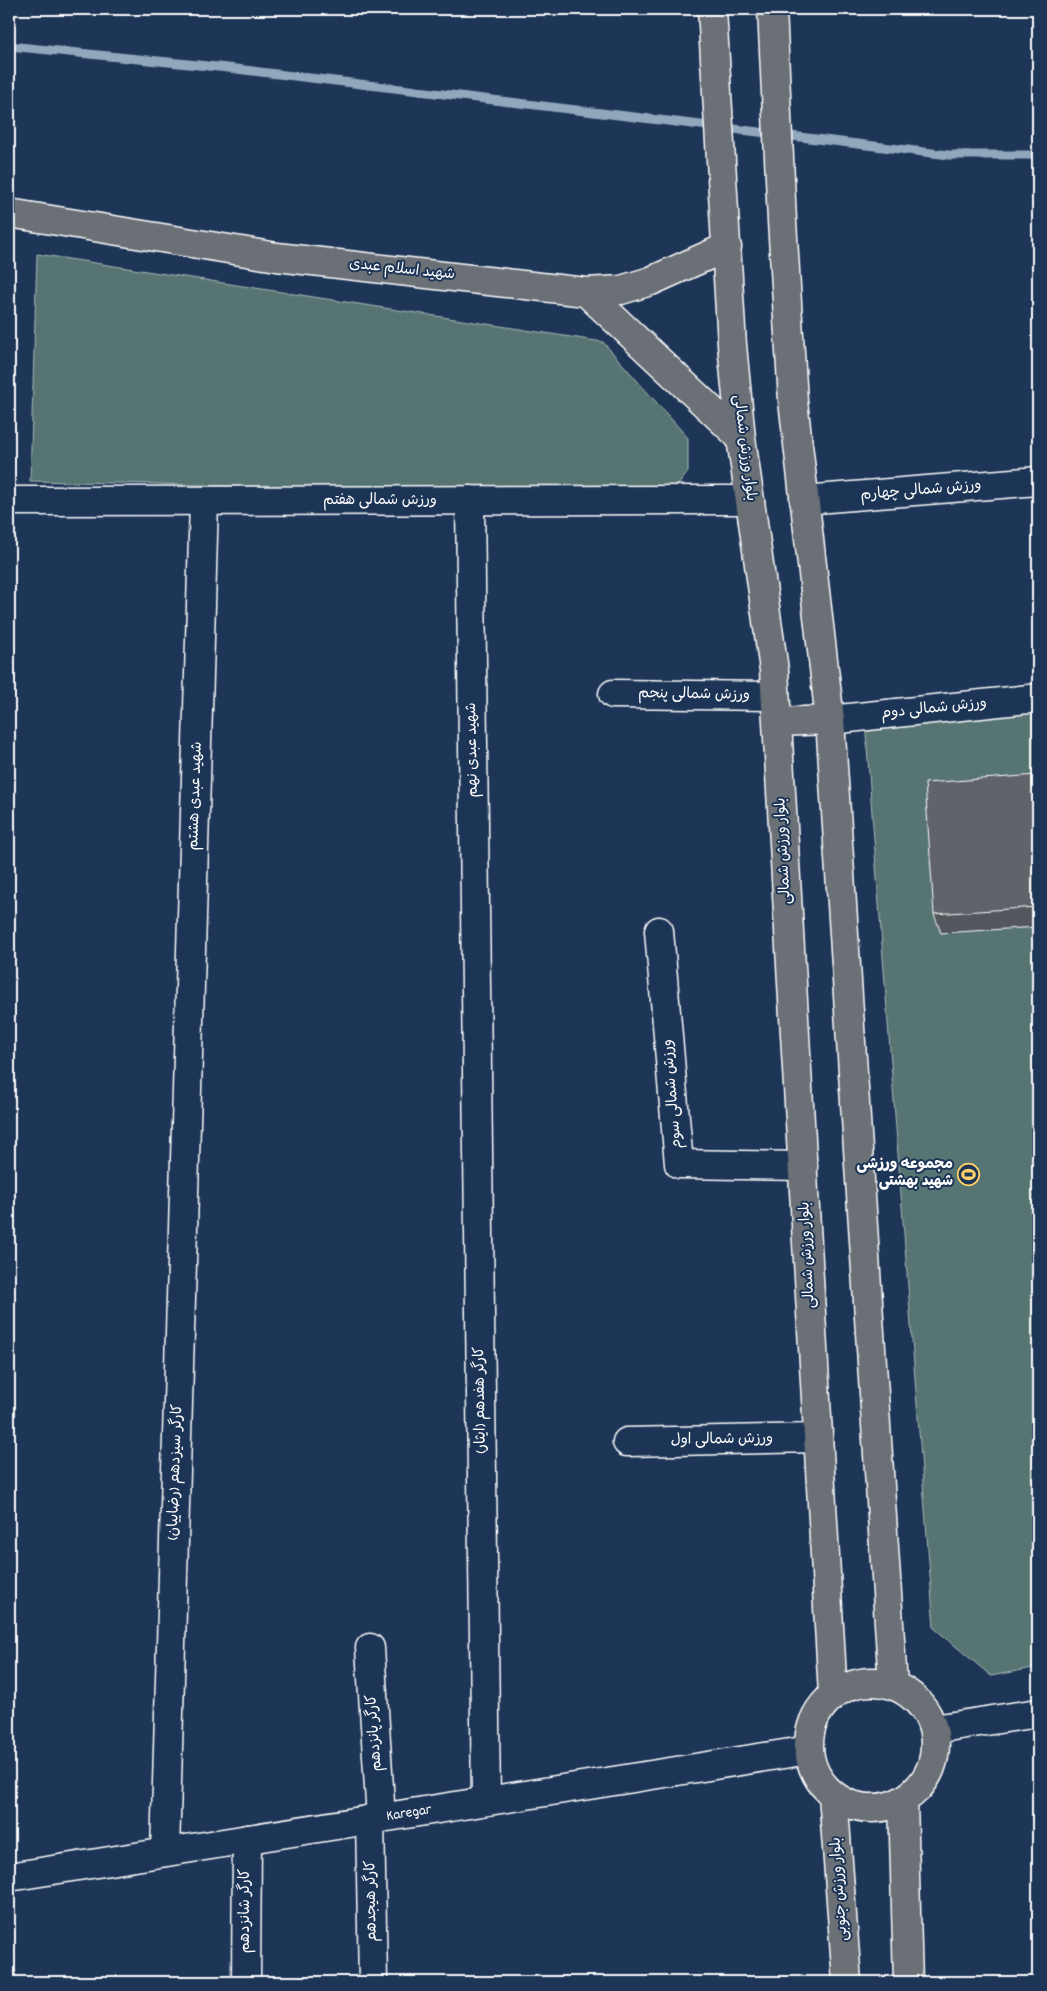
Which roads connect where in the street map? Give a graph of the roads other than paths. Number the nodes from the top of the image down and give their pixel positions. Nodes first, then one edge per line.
1 (712, 9) edge
2 (772, 9) edge
3 (9, 213) edge
4 (727, 243) junction
5 (586, 292) junction
6 (741, 438) junction
7 (1038, 481) edge
8 (470, 500) junction
9 (750, 500) junction
10 (804, 500) junction
11 (9, 501) edge
12 (204, 501) junction
13 (613, 694) dead end
14 (1038, 698) edge
15 (776, 709) junction
16 (830, 720) junction
17 (659, 931) dead end
18 (476, 999) joint
19 (188, 1092) joint
20 (803, 1166) junction
21 (818, 1438) junction
22 (626, 1442) dead end
23 (370, 1648) dead end
24 (893, 1685) junction
25 (833, 1695) junction
26 (1038, 1712) edge
27 (934, 1729) junction
28 (809, 1750) junction
29 (833, 1795) junction
30 (486, 1801) junction
31 (903, 1801) junction
32 (376, 1819) junction
33 (247, 1839) junction
34 (165, 1852) junction
35 (9, 1877) edge
36 (246, 1982) edge
37 (372, 1982) edge
38 (847, 1982) edge
39 (908, 1982) edge

1 - 4 main road, بلوار ورزش شمالی
2 - 10 main road
3 - 5 main road, شهید اسلام عبدی
4 - 5 main road, شهید اسلام عبدی
4 - 6 main road, بلوار ورزش شمالی
5 - 6 main road
6 - 9 main road, بلوار ورزش شمالی
7 - 10 street, ورزش شمالی چهارم
8 - 9 street, ورزش شمالی هفتم
8 - 12 street, ورزش شمالی هفتم
8 - 18 street, شهید عبدی نهم
9 - 15 main road, بلوار ورزش شمالی
10 - 16 main road
11 - 12 street, ورزش شمالی هفتم
12 - 19 street, شهید عبدی هشتم
13 - 15 street, ورزش شمالی پنجم
14 - 16 street, ورزش شمالی دوم
15 - 16 main road
15 - 20 main road, بلوار ورزش شمالی
16 - 24 main road
17 - 20 street, ورزش شمالی سوم
18 - 30 street, کارگر هفدهم (ایثار)
19 - 34 street, کارگر سیزدهم (رضاییان)
20 - 21 main road, بلوار ورزش شمالی
21 - 22 street, ورزش شمالی اول
21 - 25 main road, بلوار ورزش شمالی
23 - 32 street, کارگر پانزدهم
24 - 25 main road
24 - 27 main road
25 - 28 main road
26 - 27 street
27 - 31 main road
28 - 29 main road
28 - 30 street, Karegar
29 - 31 main road
29 - 38 main road, بلوار ورزش جنوبی
30 - 32 street, Karegar
31 - 39 main road
32 - 33 street, Karegar
32 - 37 street, کارگر هیجدهم
33 - 34 street, Karegar
33 - 36 street, کارگر شانزدهم
34 - 35 street, Karegar

